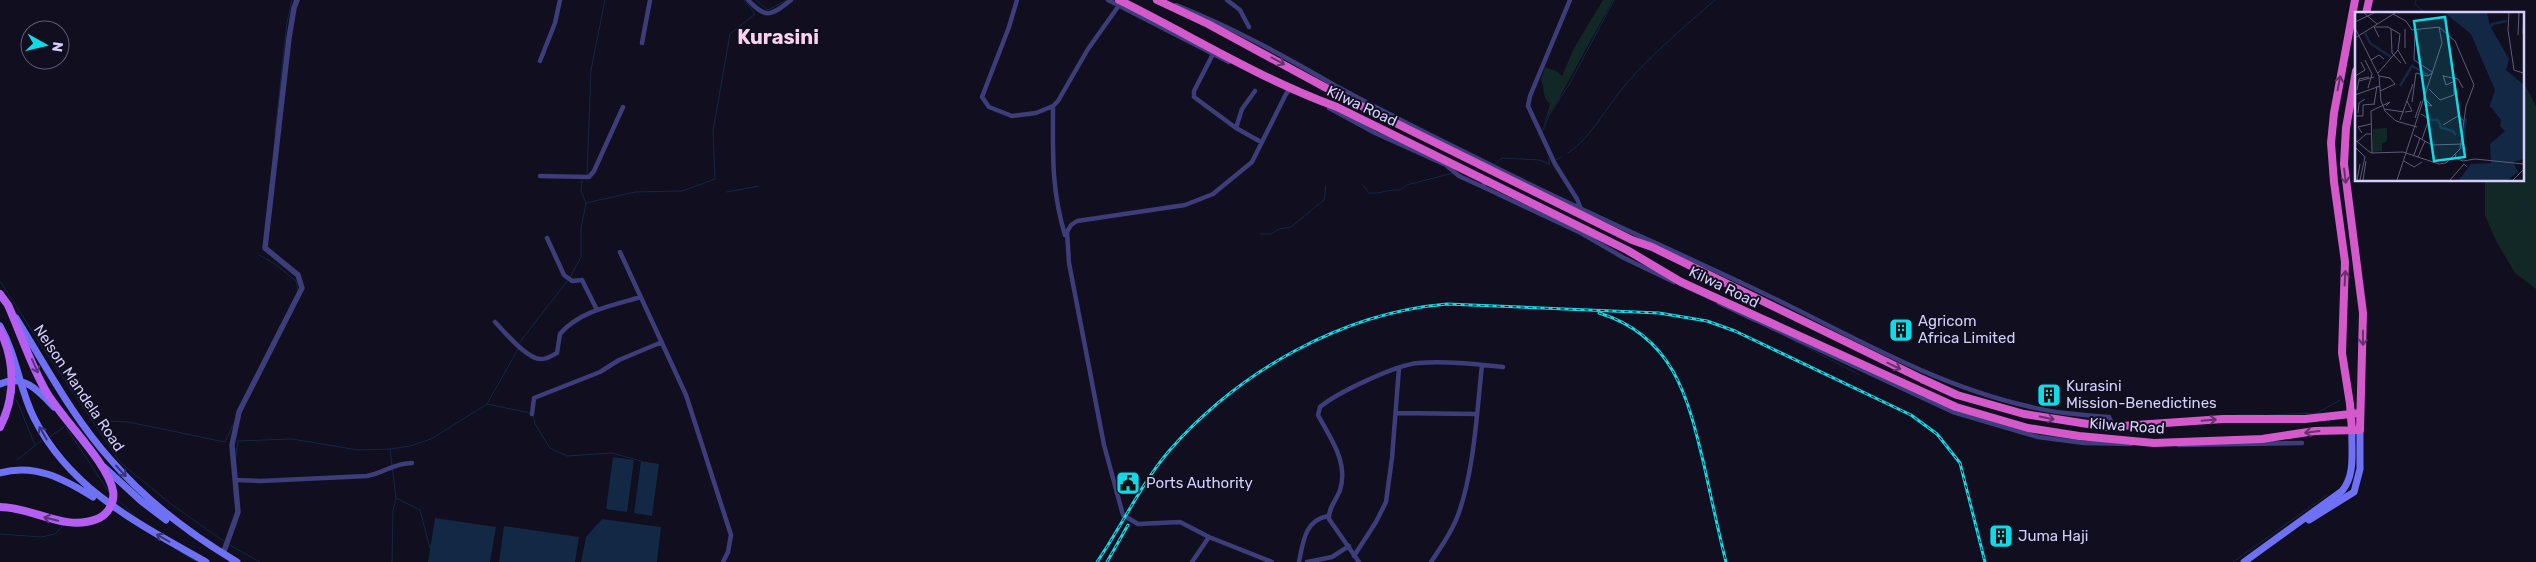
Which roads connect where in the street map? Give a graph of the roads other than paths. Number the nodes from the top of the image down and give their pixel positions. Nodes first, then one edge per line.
1 (298, 0) edge
2 (560, 0) edge
3 (650, 0) edge
4 (748, 0) edge
5 (791, 0) edge
6 (1017, 0) edge
7 (1108, 0) edge
8 (1157, 0) edge
9 (1165, 0) edge
10 (1227, 0) edge
11 (1570, 0) edge
12 (2355, 0) edge
13 (1120, 2) edge
14 (1249, 27) dead end
15 (642, 43) dead end
16 (1214, 53) junction
17 (540, 61) dead end
18 (2355, 77) edge
19 (1289, 89) junction
20 (1254, 91) dead end
21 (1053, 106) junction
22 (623, 107) dead end
23 (1236, 128) junction
24 (1261, 142) junction
25 (540, 176) dead end
26 (1484, 184) junction
27 (1581, 211) junction
28 (547, 238) dead end
29 (1068, 244) junction
30 (620, 252) dead end
31 (0, 294) edge
32 (641, 297) junction
33 (8, 306) junction
34 (596, 310) junction
35 (495, 322) dead end
36 (0, 326) edge
37 (0, 330) edge
38 (662, 342) junction
39 (1482, 365) junction
40 (1503, 367) dead end
41 (1399, 368) junction
42 (0, 384) edge
43 (1396, 413) junction
44 (2360, 413) junction
45 (60, 414) junction
46 (532, 414) dead end
47 (1476, 414) junction
48 (2351, 414) junction
49 (0, 426) edge
50 (2352, 430) junction
51 (2360, 430) junction
52 (2302, 443) dead end
53 (98, 461) junction
54 (412, 463) dead end
55 (0, 473) edge
56 (236, 480) junction
57 (0, 506) edge
58 (119, 512) junction
59 (1328, 516) junction
60 (1209, 537) junction
61 (202, 542) junction
62 (2268, 545) junction
63 (1349, 546) junction
64 (223, 554) junction
65 (1354, 556) junction
66 (1258, 557) junction
67 (206, 562) edge
68 (238, 562) edge
69 (723, 562) edge
70 (1192, 562) edge
71 (1255, 562) edge
72 (1272, 562) edge
73 (1299, 562) edge
74 (1307, 562) edge
75 (1359, 562) edge
76 (1431, 562) edge
77 (2244, 562) edge

1 - 56 street
2 - 17 street
3 - 15 street
4 - 5 street
6 - 21 street
7 - 13 street
8 -> 27 highway, Kilwa Road
9 - 27 street
10 - 14 street
11 - 27 street
48 -> 12 highway
13 - 16 highway, Kilwa Road
13 - 21 street
16 - 19 highway, Kilwa Road
16 - 23 street
18 -> 44 highway
19 - 24 street
19 - 26 highway, Kilwa Road
20 - 23 street
21 - 29 street
22 - 25 street
23 - 24 street
24 - 29 street
50 -> 26 highway, Kilwa Road
26 - 52 street
27 -> 48 highway, Kilwa Road
28 - 34 street
29 - 60 street
30 - 32 street
31 - 33 main road, Nelson Mandela Road
32 - 34 street
32 - 38 street
33 -> 45 main road
33 -> 61 main road, Nelson Mandela Road
34 - 35 street
58 -> 36 main road
37 - 49 main road
38 - 46 street
38 - 69 street
39 - 40 street
39 - 41 street
39 - 47 street
41 - 43 street
41 - 59 street
42 - 45 main road
43 - 47 street
43 - 65 street
44 - 48 highway, Kilwa Road
44 - 51 highway
45 - 53 main road
47 - 76 street
48 - 50 highway
50 - 51 highway, Kilwa Road
50 - 62 main road
51 - 62 main road
53 -> 57 main road
53 - 61 main road
54 - 56 street
55 - 58 main road
56 - 64 street
67 -> 58 main road
59 - 63 street
59 - 73 street
60 - 66 street
60 - 70 street
61 - 64 main road, Nelson Mandela Road
62 - 77 main road
63 - 65 street
63 - 74 street
64 - 68 main road, Nelson Mandela Road
65 - 75 street
66 - 71 street
66 - 72 street

